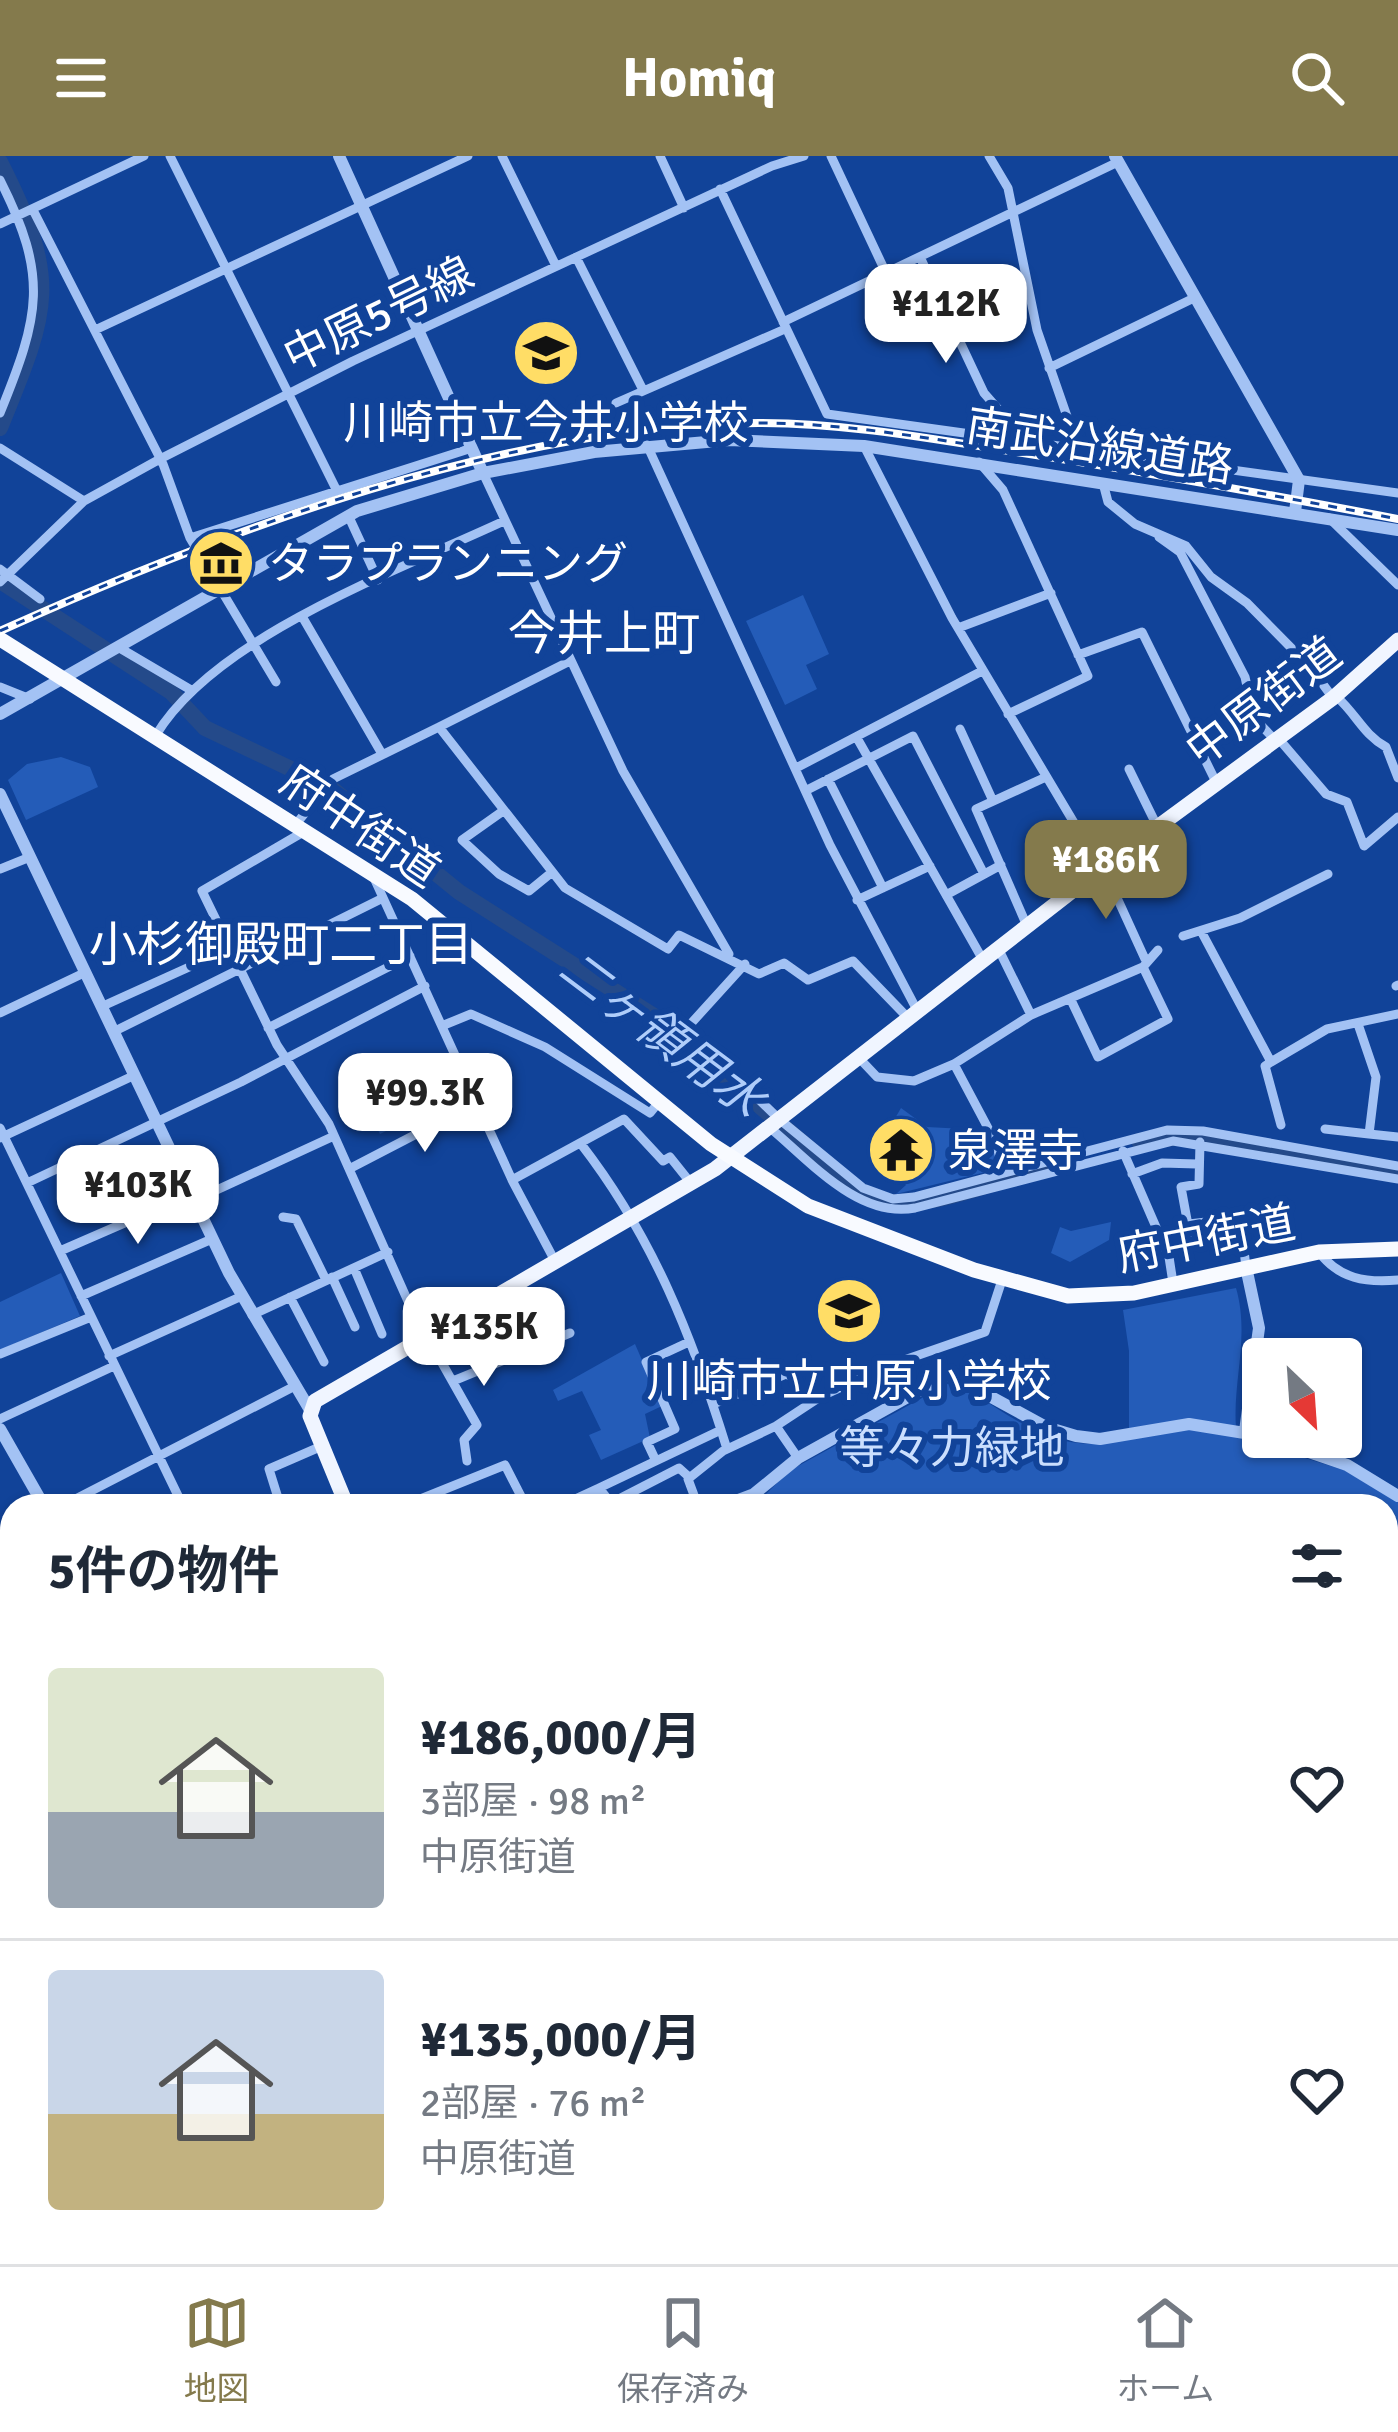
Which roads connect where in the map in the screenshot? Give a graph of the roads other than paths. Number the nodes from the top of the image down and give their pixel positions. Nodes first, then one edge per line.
1 (144, 156) edge
2 (170, 156) edge
3 (339, 156) edge
4 (468, 156) edge
5 (502, 156) edge
6 (660, 156) edge
7 (804, 156) edge
8 (831, 156) edge
9 (989, 156) edge
10 (1116, 159) edge
11 (0, 180) edge
12 (720, 189) junction
13 (362, 206) junction
14 (684, 208) junction
15 (33, 210) junction
16 (1012, 213) junction
17 (19, 217) junction
18 (0, 224) edge
19 (577, 257) junction
20 (920, 257) junction
21 (556, 266) junction
22 (225, 270) junction
23 (886, 273) junction
24 (1194, 298) junction
25 (784, 326) junction
26 (420, 329) junction
27 (95, 330) junction
28 (1049, 368) junction
29 (643, 390) junction
30 (289, 393) junction
31 (616, 403) dead end
32 (0, 413) edge
33 (1026, 441) junction
34 (647, 445) junction
35 (863, 446) junction
36 (0, 448) edge
37 (472, 448) junction
38 (1078, 448) junction
39 (160, 459) junction
40 (980, 462) junction
41 (483, 473) junction
42 (1299, 480) junction
43 (1103, 481) junction
44 (1397, 489) edge
45 (337, 491) junction
46 (83, 501) junction
47 (1295, 512) junction
48 (348, 515) junction
49 (1327, 517) junction
50 (504, 521) junction
51 (1398, 530) edge
52 (1157, 534) junction
53 (190, 538) junction
54 (3, 575) edge
55 (378, 580) junction
56 (1398, 585) edge
57 (221, 587) junction
58 (1051, 593) junction
59 (40, 599) dead end
60 (303, 618) junction
61 (958, 628) junction
62 (1, 640) edge
63 (1398, 640) edge
64 (254, 646) junction
65 (116, 648) junction
66 (1078, 655) junction
67 (570, 661) junction
68 (982, 670) junction
69 (64, 679) junction
70 (276, 682) dead end
71 (0, 687) edge
72 (182, 697) junction
73 (1334, 697) junction
74 (30, 699) junction
75 (0, 714) edge
76 (1008, 714) junction
77 (439, 727) junction
78 (960, 729) dead end
79 (156, 735) junction
80 (857, 738) junction
81 (1276, 739) junction
82 (382, 754) junction
83 (869, 758) junction
84 (798, 767) junction
85 (1130, 769) dead end
86 (1046, 778) junction
87 (1398, 778) edge
88 (828, 779) junction
89 (1216, 782) junction
90 (807, 790) junction
91 (0, 794) edge
92 (993, 801) junction
93 (503, 811) junction
94 (1398, 817) edge
95 (1156, 826) junction
96 (301, 827) junction
97 (31, 856) junction
98 (1001, 865) junction
99 (929, 866) junction
100 (1102, 867) junction
101 (0, 869) edge
102 (550, 873) junction
103 (984, 874) junction
104 (1328, 874) dead end
105 (376, 875) junction
106 (883, 887) junction
107 (946, 895) junction
108 (383, 898) junction
109 (857, 900) junction
110 (1027, 926) junction
111 (1201, 931) junction
112 (1184, 936) dead end
113 (998, 948) junction
114 (230, 949) junction
115 (1159, 950) dead end
116 (410, 956) junction
117 (730, 957) junction
118 (983, 960) junction
119 (1144, 963) junction
120 (746, 964) junction
121 (86, 972) junction
122 (241, 972) junction
123 (424, 986) junction
124 (1071, 1000) junction
125 (103, 1006) junction
126 (0, 1013) edge
127 (1398, 1014) edge
128 (913, 1015) junction
129 (1031, 1015) junction
130 (1358, 1024) junction
131 (444, 1025) junction
132 (268, 1028) junction
133 (115, 1031) junction
134 (287, 1056) junction
135 (859, 1058) junction
136 (1271, 1062) junction
137 (954, 1064) junction
138 (136, 1075) junction
139 (480, 1101) junction
140 (659, 1102) junction
141 (158, 1123) junction
142 (1280, 1125) dead end
143 (768, 1127) junction
144 (1324, 1129) dead end
145 (1, 1134) edge
146 (1369, 1134) junction
147 (334, 1136) junction
148 (1398, 1137) edge
149 (1199, 1142) junction
150 (581, 1144) junction
151 (1123, 1150) junction
152 (729, 1158) junction
153 (1197, 1164) junction
154 (1398, 1166) edge
155 (350, 1168) junction
156 (1003, 1171) junction
157 (1132, 1174) junction
158 (1398, 1179) edge
159 (512, 1180) junction
160 (690, 1182) junction
161 (27, 1183) junction
162 (765, 1183) junction
163 (1006, 1183) junction
164 (193, 1197) junction
165 (283, 1217) dead end
166 (636, 1220) junction
167 (1189, 1224) junction
168 (212, 1238) junction
169 (1162, 1243) junction
170 (1398, 1249) edge
171 (60, 1251) junction
172 (388, 1252) junction
173 (1319, 1252) junction
174 (556, 1263) junction
175 (1246, 1267) junction
176 (354, 1268) junction
177 (329, 1279) junction
178 (1002, 1280) junction
179 (1398, 1280) edge
180 (1173, 1283) junction
181 (81, 1296) junction
182 (242, 1296) junction
183 (290, 1297) junction
184 (252, 1315) junction
185 (91, 1317) junction
186 (355, 1327) dead end
187 (570, 1333) dead end
188 (382, 1334) dead end
189 (427, 1335) junction
190 (1258, 1338) edge
191 (689, 1342) junction
192 (0, 1354) edge
193 (111, 1360) junction
194 (324, 1362) dead end
195 (792, 1377) dead end
196 (453, 1381) junction
197 (293, 1387) junction
198 (713, 1404) junction
199 (310, 1410) junction
200 (0, 1419) edge
201 (776, 1426) junction
202 (0, 1429) edge
203 (721, 1430) junction
204 (1242, 1431) edge
205 (322, 1446) junction
206 (727, 1448) junction
207 (798, 1458) junction
208 (1326, 1458) edge
209 (656, 1459) junction
210 (159, 1460) junction
211 (466, 1461) dead end
212 (689, 1477) junction
213 (599, 1488) junction
214 (37, 1494) edge
215 (87, 1494) edge
216 (177, 1494) edge
217 (277, 1494) edge
218 (342, 1494) edge
219 (433, 1494) edge
220 (520, 1494) edge
221 (586, 1494) edge
222 (604, 1494) edge
223 (628, 1494) edge
224 (694, 1494) edge
225 (764, 1494) edge
226 (1395, 1494) edge

1 - 15 street
2 - 22 street
3 - 13 street
4 - 13 street
5 - 21 street
6 - 14 street
7 - 12 street, 中原5号線
8 - 23 street
9 - 16 street
10 - 16 street
10 - 24 street
11 - 17 street
12 - 14 street, 中原5号線
12 - 25 street
13 - 22 street
13 - 26 street
14 - 19 street, 中原5号線
15 - 17 street
15 - 27 street
16 - 20 street
16 - 28 street
17 - 18 street
17 - 32 street
19 - 21 street, 中原5号線
19 - 29 street
20 - 23 street
20 - 33 street
21 - 26 street, 中原5号線
22 - 27 street
22 - 30 street
23 - 25 street
24 - 28 street
24 - 42 street
25 - 29 street
25 - 33 street
26 - 30 street, 中原5号線
26 - 37 street
27 - 39 street
28 - 38 street
29 - 31 street
30 - 39 street, 中原5号線
30 - 45 street
33 - 38 street
34 - 35 street, 南武沿線道路
34 - 41 street, 南武沿線道路
34 - 84 street
35 - 40 street, 南武沿線道路
35 - 61 street
36 - 46 street
37 - 41 street
37 - 45 street
38 - 42 street
39 - 46 street, 中原5号線
39 - 53 street
40 - 43 street, 南武沿線道路
40 - 58 street
41 - 48 street, 南武沿線道路
41 - 50 street
42 - 44 street
42 - 47 street
43 - 47 street, 南武沿線道路
43 - 52 street
45 - 53 street
46 - 54 street, 中原5号線
47 - 49 street, 南武沿線道路
48 - 55 street
48 - 57 street, 南武沿線道路
49 - 51 street, 南武沿線道路
49 - 56 street
50 - 55 street
50 - 67 street
52 - 73 street
52 - 81 street
53 - 57 street
54 - 59 street
55 - 60 street
57 - 64 street
57 - 65 street, 南武沿線道路
58 - 61 street
58 - 66 street
60 - 64 street
60 - 82 street
61 - 68 street
62 - 69 highway, 府中街道
63 - 73 main road, 中原街道
64 - 70 street
64 - 72 street
65 - 69 street, 南武沿線道路
65 - 72 street
66 - 76 street
66 - 89 street
67 - 77 street
67 - 117 street
68 - 76 street
68 - 80 street
69 - 74 street
69 - 79 highway, 府中街道
71 - 74 street
72 - 79 street
73 - 81 main road, 中原街道
73 - 87 street
74 - 75 street
76 - 86 street
77 - 82 street
77 - 93 street
78 - 92 street
79 - 96 highway, 府中街道
80 - 83 street
80 - 84 street
81 - 89 main road, 中原街道
81 - 94 street
82 - 96 street
83 - 88 street
83 - 99 street
83 - 103 street
84 - 90 street
85 - 95 street
86 - 92 street
86 - 100 street
88 - 90 street
88 - 106 street
89 - 95 main road, 中原街道
90 - 109 street
91 - 97 street
92 - 98 street
93 - 102 street
93 - 102 street
95 - 100 main road, 中原街道
96 - 105 highway, 府中街道
96 - 114 street
97 - 101 street
97 - 121 street
98 - 103 street
98 - 110 street
99 - 106 street
99 - 107 street
100 - 110 main road, 中原街道
100 - 119 street
102 - 117 street
103 - 107 street
104 - 111 street
105 - 108 street
105 - 140 highway, 府中街道
106 - 109 street
107 - 118 street
108 - 116 street
108 - 122 street
109 - 128 street
110 - 113 main road, 中原街道
111 - 112 street
111 - 136 street
113 - 118 main road, 中原街道
113 - 129 street
114 - 122 street
114 - 125 street
115 - 119 street
116 - 123 street
116 - 132 street
117 - 120 street
118 - 128 main road, 中原街道
119 - 124 street
119 - 124 street
120 - 128 street
120 - 143 street
121 - 125 street
121 - 126 street
122 - 132 street
122 - 133 street
123 - 131 street
123 - 134 street
124 - 129 street
125 - 133 street
127 - 130 street
128 - 135 main road, 中原街道
129 - 137 street
130 - 136 street
130 - 146 street
131 - 139 street
131 - 140 street
132 - 134 street
133 - 138 street
134 - 141 street
134 - 147 street
135 - 137 street
135 - 143 main road, 中原街道
136 - 142 street
137 - 156 street
138 - 141 street
138 - 145 street
139 - 155 street
139 - 159 street
140 - 152 highway, 府中街道
141 - 161 street
141 - 164 street
143 - 152 main road, 中原街道
143 - 156 street
143 - 162 main road
143 - 163 street
144 - 146 street
145 - 161 street
146 - 148 street
147 - 155 street
147 - 164 street
149 - 151 street
149 - 153 street
149 - 158 street
150 - 159 street
150 - 160 street
150 - 166 street
151 - 157 street
151 - 163 street
152 - 160 main road, 中原街道
152 - 162 highway, 府中街道
153 - 157 street
153 - 167 street
154 - 156 street
155 - 172 street
156 - 163 street
157 - 169 street
159 - 174 street
160 - 166 main road, 中原街道
161 - 171 street
162 - 178 highway, 府中街道
164 - 168 street
164 - 171 street
165 - 177 street
166 - 174 main road, 中原街道
166 - 191 street
167 - 169 street
167 - 175 street
168 - 181 street
168 - 182 street
169 - 180 street
170 - 173 highway, 府中街道
171 - 181 street
172 - 176 street
172 - 189 street
173 - 175 highway, 府中街道
173 - 179 street
174 - 189 main road, 中原街道
175 - 180 highway, 府中街道
175 - 190 street
176 - 177 street
176 - 188 street
177 - 183 street
177 - 186 street
178 - 180 highway, 府中街道
178 - 201 street
181 - 185 street
182 - 184 street
182 - 193 street
183 - 184 street
183 - 194 street
184 - 197 street
185 - 192 street
185 - 193 street
187 - 196 street
189 - 196 street
189 - 199 main road, 中原街道
191 - 198 street
191 - 209 street
193 - 200 street
193 - 210 street
195 - 198 street
196 - 211 street
197 - 199 street
197 - 210 street
198 - 203 street
199 - 205 main road
201 - 206 street
201 - 207 street
202 - 214 street
203 - 206 street
203 - 209 street
204 - 207 street
205 - 217 street
205 - 218 main road
206 - 212 street
207 - 225 street
208 - 226 street
209 - 213 street
210 - 215 street
210 - 216 street
212 - 223 street
212 - 224 street
213 - 221 street
213 - 222 street
219 - 220 street

